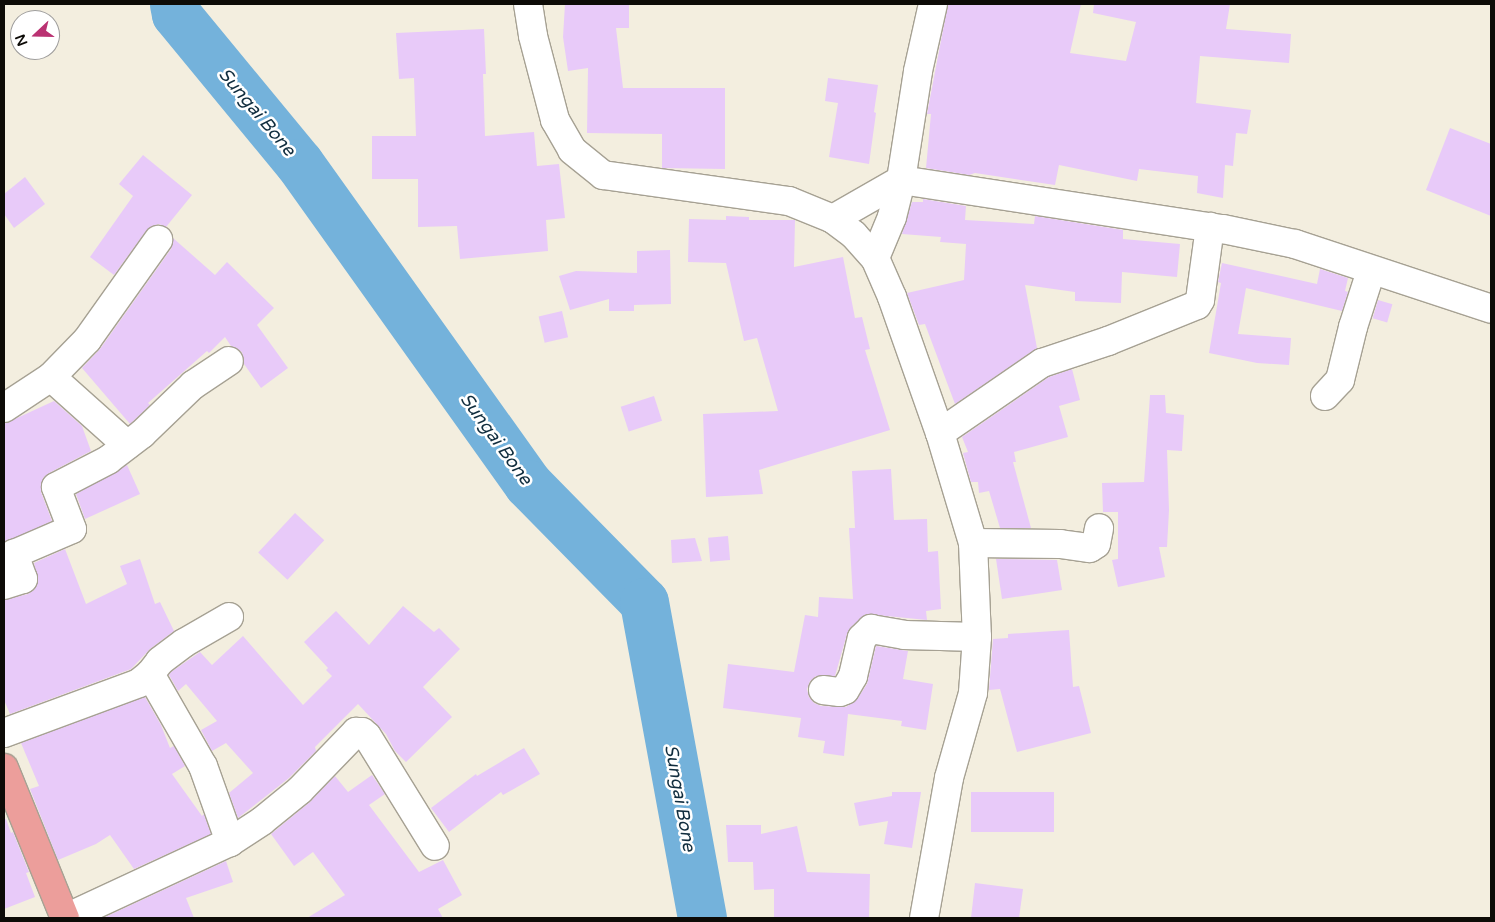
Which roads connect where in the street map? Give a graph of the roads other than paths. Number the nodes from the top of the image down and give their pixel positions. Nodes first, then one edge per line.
1 (528, 4) edge
2 (933, 4) edge
3 (901, 180) junction
4 (833, 219) junction
5 (1210, 227) junction
6 (158, 240) dead end
7 (875, 258) junction
8 (1371, 271) junction
9 (1491, 309) edge
10 (229, 361) dead end
11 (51, 377) junction
12 (1326, 396) dead end
13 (4, 408) edge
14 (940, 433) junction
15 (127, 446) junction
16 (1099, 528) dead end
17 (972, 543) junction
18 (4, 585) edge
19 (229, 617) dead end
20 (977, 637) junction
21 (150, 674) junction
22 (823, 690) dead end
23 (4, 733) edge
24 (4, 768) edge
25 (230, 842) junction
26 (435, 846) dead end
27 (65, 918) edge
28 (924, 918) edge

1 - 4 street
2 - 3 street
3 - 4 street
3 - 5 street
3 - 7 street
4 - 7 street
5 - 8 street
5 - 14 street
6 - 11 street
7 - 14 street
8 - 9 street
8 - 12 street
10 - 15 street
11 - 13 street
11 - 15 street
14 - 17 street
15 - 18 street
16 - 17 street
17 - 20 street
19 - 21 street
20 - 22 street
20 - 28 street
21 - 23 street
21 - 25 street
24 - 27 main road
25 - 26 street
25 - 27 street

